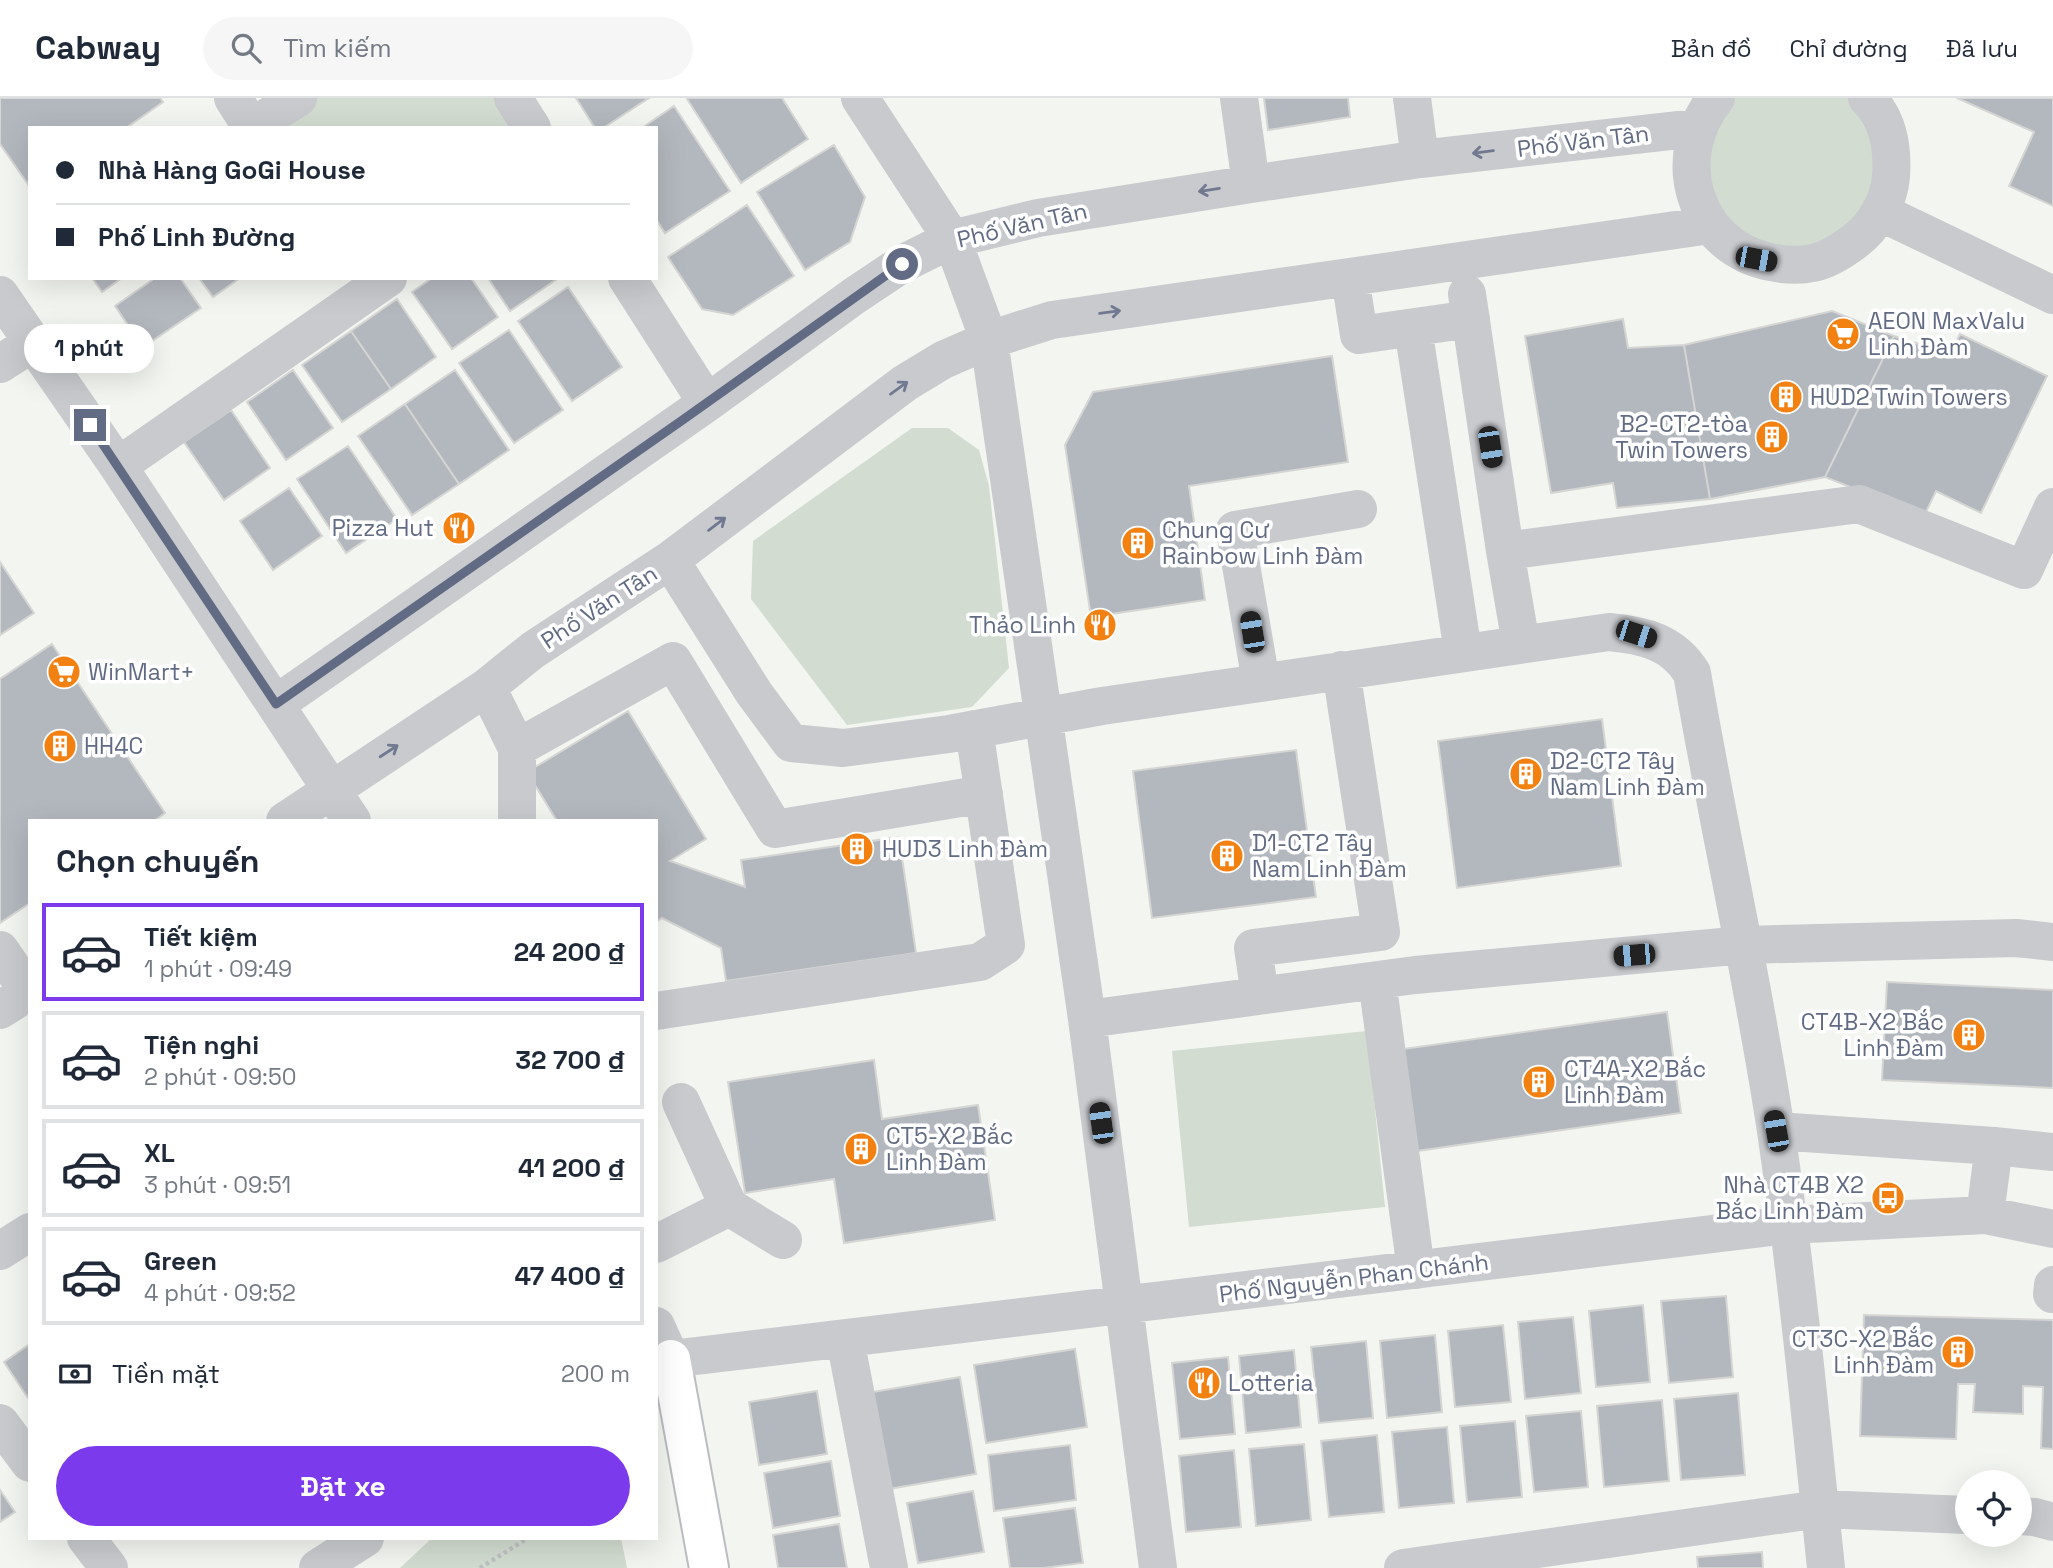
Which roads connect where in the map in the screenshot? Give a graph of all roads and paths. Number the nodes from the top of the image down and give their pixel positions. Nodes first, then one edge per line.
1 (233, 98) edge
2 (298, 98) edge
3 (513, 98) edge
4 (860, 98) edge
5 (1239, 98) edge
6 (1412, 98) edge
7 (1867, 98) edge
8 (1706, 113) edge
9 (251, 126) edge
10 (255, 126) edge
11 (531, 126) edge
12 (1420, 159) junction
13 (1251, 184) junction
14 (1880, 212) junction
15 (1710, 225) junction
16 (953, 239) junction
17 (1350, 277) junction
18 (628, 280) edge
19 (369, 283) edge
20 (0, 295) edge
21 (2053, 295) edge
22 (1413, 328) junction
23 (989, 340) junction
24 (34, 342) junction
25 (0, 364) edge
26 (706, 403) junction
27 (118, 466) junction
28 (2053, 507) edge
29 (1358, 509) dead end
30 (1505, 551) junction
31 (670, 559) junction
32 (1521, 643) junction
33 (1463, 652) junction
34 (1341, 670) junction
35 (1261, 682) junction
36 (487, 687) junction
37 (276, 704) junction
38 (1044, 715) junction
39 (974, 729) junction
40 (517, 748) junction
41 (332, 789) junction
42 (985, 794) junction
43 (288, 819) edge
44 (351, 819) edge
45 (517, 819) edge
46 (2053, 942) edge
47 (1744, 945) junction
48 (0, 950) edge
49 (1377, 980) junction
50 (1260, 996) junction
51 (22, 997) edge
52 (658, 1011) edge
53 (1087, 1019) junction
54 (681, 1102) dead end
55 (1776, 1131) junction
56 (1994, 1146) junction
57 (2053, 1152) edge
58 (729, 1207) junction
59 (1984, 1215) junction
60 (1788, 1225) junction
61 (2053, 1229) edge
62 (28, 1233) edge
63 (783, 1240) dead end
64 (658, 1243) edge
65 (0, 1251) edge
66 (1416, 1270) junction
67 (2053, 1285) edge
68 (2053, 1294) edge
69 (1125, 1306) junction
70 (845, 1339) junction
71 (661, 1350) edge
72 (0, 1423) edge
73 (28, 1460) edge
74 (1820, 1509) junction
75 (1955, 1514) edge
76 (2032, 1517) edge
77 (2053, 1522) edge
78 (87, 1540) edge
79 (362, 1540) edge
80 (525, 1540) edge
81 (108, 1568) edge
82 (318, 1568) edge
83 (480, 1568) edge
84 (709, 1568) edge
85 (889, 1568) edge
86 (1158, 1568) edge
87 (1403, 1568) edge
88 (1826, 1568) edge

1 - 9 street
2 - 10 street
3 - 11 street
4 - 16 street
5 - 13 street
6 - 12 street
7 - 14 street, Phố Văn Tân
8 -> 12 street, Phố Văn Tân
8 - 15 street, Phố Văn Tân
12 - 13 street, Phố Văn Tân
13 -> 16 street, Phố Văn Tân
14 - 15 street, Phố Văn Tân
14 - 21 street
15 - 17 street, Phố Văn Tân
16 - 23 street
16 - 26 street, Phố Văn Tân
17 - 22 street
23 -> 17 street, Phố Văn Tân
18 - 26 street
19 - 27 street
20 - 24 street
22 - 30 street
22 - 33 street
31 -> 23 street, Phố Văn Tân
23 - 38 street
24 - 25 street
24 - 27 street
26 - 37 street, Phố Văn Tân
27 - 37 street
28 - 30 street
29 - 35 street
30 - 32 street
31 - 36 street, Phố Văn Tân
31 - 39 street
32 - 33 street
32 - 47 street
33 - 34 street
34 - 35 street
34 - 50 street
35 - 38 street
36 - 40 street
41 -> 36 street, Phố Văn Tân
37 - 41 street
38 - 39 street
38 - 53 street
39 - 42 street
40 - 42 street
40 - 45 street
41 - 43 street, Phố Văn Tân
41 - 44 street
42 - 52 street
46 - 47 street
47 - 49 street
47 - 55 street
48 - 51 street
49 - 50 street
49 - 66 street
50 - 53 street
53 - 69 street
54 - 58 street
55 - 56 street
55 - 60 street
56 - 57 street
56 - 59 street
58 - 63 street
58 - 64 street
59 - 60 street, Phố Nguyễn Phan Chánh
59 - 61 street, Phố Nguyễn Phan Chánh
60 - 66 street, Phố Nguyễn Phan Chánh
60 - 74 street
62 - 65 street
66 - 69 street, Phố Nguyễn Phan Chánh
67 - 68 street
69 - 70 street, Phố Nguyễn Phan Chánh
69 - 86 street
70 - 71 street, Phố Nguyễn Phan Chánh
70 - 85 street
71 - 84 main road
72 - 73 street
74 - 75 street
74 - 87 street
74 - 88 street
76 - 77 street
78 - 81 street
79 - 82 street
80 - 83 path

